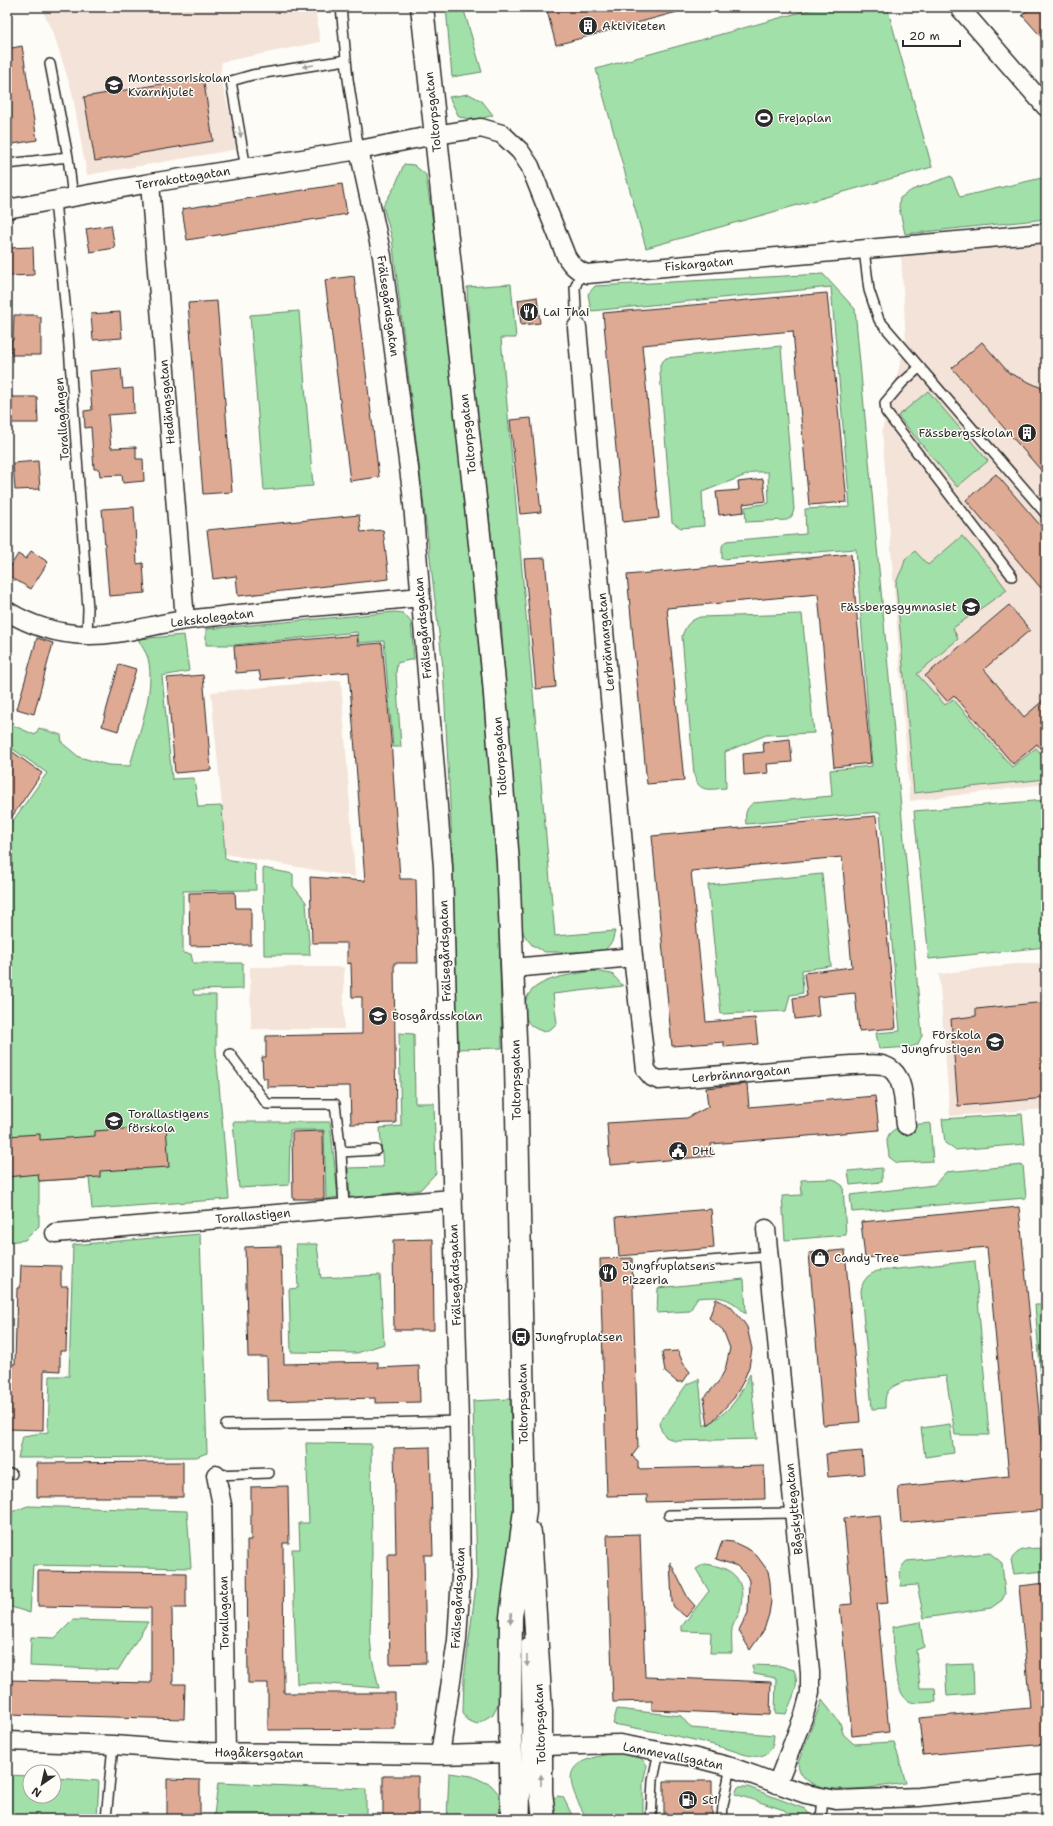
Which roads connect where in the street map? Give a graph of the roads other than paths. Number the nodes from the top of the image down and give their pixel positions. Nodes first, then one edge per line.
1 (341, 7) edge
2 (422, 7) edge
3 (959, 7) edge
4 (346, 60) junction
5 (50, 64) dead end
6 (1046, 107) edge
7 (435, 135) junction
8 (359, 150) junction
9 (68, 157) junction
10 (7, 164) edge
11 (246, 169) junction
12 (150, 183) junction
13 (73, 198) junction
14 (55, 201) junction
15 (7, 209) edge
16 (1046, 233) edge
17 (864, 250) junction
18 (581, 272) junction
19 (577, 327) joint
20 (920, 367) junction
21 (1046, 514) edge
22 (1012, 576) dead end
23 (421, 597) junction
24 (7, 611) edge
25 (185, 620) junction
26 (87, 635) junction
27 (633, 957) junction
28 (513, 968) junction
29 (230, 1054) dead end
30 (906, 1125) dead end
31 (376, 1150) dead end
32 (341, 1152) junction
33 (452, 1199) junction
34 (344, 1208) junction
35 (766, 1229) dead end
36 (55, 1233) dead end
37 (769, 1256) junction
38 (661, 1265) dead end
39 (459, 1421) junction
40 (226, 1425) dead end
41 (269, 1473) dead end
42 (216, 1475) joint
43 (525, 1510) junction
44 (794, 1513) junction
45 (669, 1515) dead end
46 (7, 1741) edge
47 (113, 1745) junction
48 (542, 1746) junction
49 (659, 1751) junction
50 (226, 1752) junction
51 (511, 1753) junction
52 (440, 1755) junction
53 (731, 1767) junction
54 (777, 1784) junction
55 (1046, 1784) edge
56 (823, 1798) junction
57 (106, 1819) edge
58 (512, 1819) edge
59 (525, 1819) edge
60 (544, 1819) edge
61 (651, 1819) edge
62 (722, 1819) edge
63 (821, 1819) edge

1 - 4 lane
2 - 7 street, Toltorpsgatan
3 - 6 street
4 - 8 lane
4 -> 11 lane
5 - 9 lane
7 - 8 street, Terrakottagatan
7 - 18 street
7 - 28 street, Toltorpsgatan
8 - 11 street, Terrakottagatan
8 - 23 street, Frälsegårdsgatan
9 - 10 lane
9 - 13 lane
11 - 12 street, Terrakottagatan
12 - 13 street, Terrakottagatan
12 - 25 street, Hedängsgatan
13 - 14 street, Terrakottagatan
14 - 15 street, Terrakottagatan
14 - 26 lane, Torallagången
16 - 17 street, Fiskargatan
17 - 18 street, Fiskargatan
17 - 20 lane
18 - 19 lane
19 - 27 street, Lerbrännargatan
20 - 21 lane
20 - 22 lane
23 - 25 street, Lekskolegatan
23 - 33 street, Frälsegårdsgatan
24 - 26 street, Lekskolegatan
25 - 26 street, Lekskolegatan
27 - 28 street
27 - 30 street, Lerbrännargatan
28 - 43 street, Toltorpsgatan
29 - 32 lane
31 - 32 lane
32 - 34 lane
33 - 34 street, Torallastigen
33 - 39 street, Frälsegårdsgatan
34 - 36 street, Torallastigen
35 - 37 street, Bågskyttegatan
37 - 38 lane
37 - 44 street, Bågskyttegatan
39 - 40 lane
39 - 52 street, Frälsegårdsgatan
41 - 42 lane
42 - 50 street, Torallagatan
43 - 48 street, Toltorpsgatan
43 -> 51 street, Toltorpsgatan
43 -> 59 lane
44 - 45 lane
44 - 54 street, Bågskyttegatan
46 - 47 street, Hagåkersgatan
47 - 50 street, Hagåkersgatan
47 - 57 lane
48 - 49 street, Lammevallsgatan
60 -> 48 street, Toltorpsgatan
49 - 53 street, Lammevallsgatan
49 - 61 lane
50 - 52 street, Hagåkersgatan
51 - 52 street, Hagåkersgatan
51 - 58 street, Toltorpsgatan
53 - 54 street, Lammevallsgatan
53 - 62 lane
54 - 56 street, Lammevallsgatan
55 - 56 street, Lammevallsgatan
56 - 63 lane

